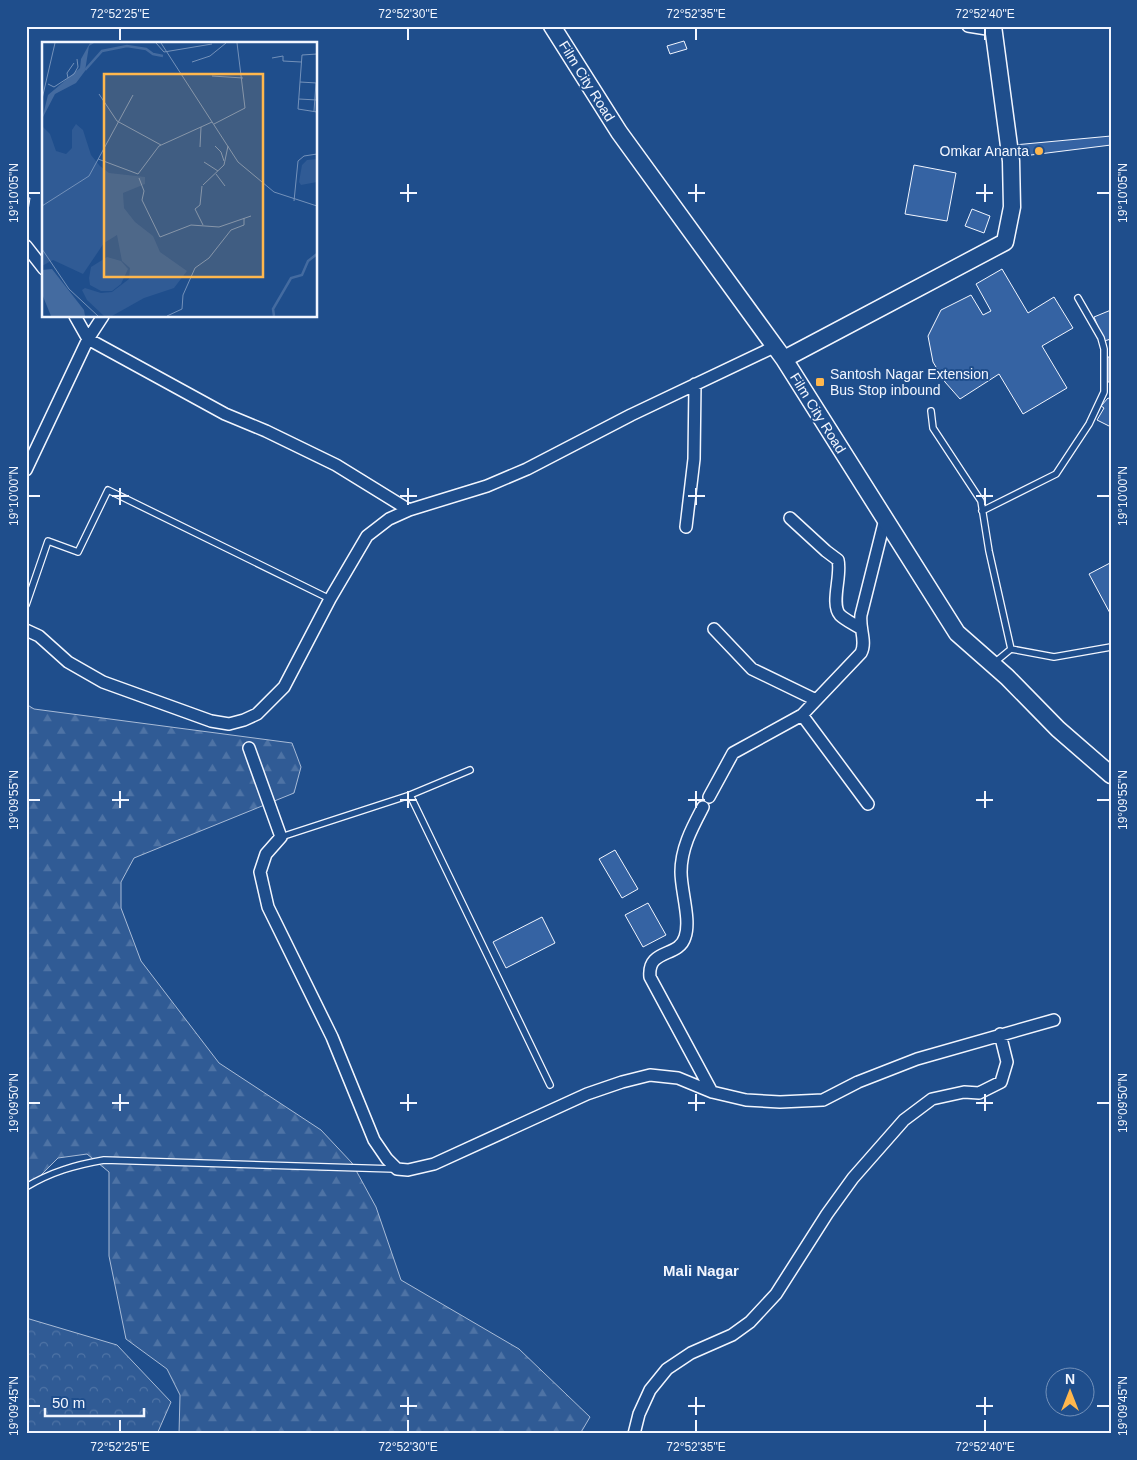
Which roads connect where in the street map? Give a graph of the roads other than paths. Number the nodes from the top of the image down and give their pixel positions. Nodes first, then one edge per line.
1 (552, 26) edge
2 (968, 26) edge
3 (993, 28) edge
4 (26, 246) edge
5 (42, 266) edge
6 (1078, 298) dead end
7 (76, 318) edge
8 (102, 318) edge
9 (88, 339) junction
10 (779, 353) junction
11 (695, 384) junction
12 (931, 411) dead end
13 (26, 470) edge
14 (409, 510) junction
15 (982, 511) junction
16 (790, 518) dead end
17 (885, 519) junction
18 (686, 527) dead end
19 (330, 599) junction
20 (26, 605) edge
21 (860, 628) junction
22 (26, 630) edge
23 (714, 630) dead end
24 (1111, 646) edge
25 (1011, 649) junction
26 (993, 664) junction
27 (816, 700) junction
28 (802, 715) junction
29 (249, 748) dead end
30 (470, 770) dead end
31 (1111, 775) edge
32 (410, 795) junction
33 (868, 804) dead end
34 (281, 837) junction
35 (1054, 1020) dead end
36 (1000, 1034) junction
37 (550, 1086) dead end
38 (712, 1092) junction
39 (397, 1169) junction
40 (26, 1187) edge
41 (634, 1434) edge

1 - 10 street, Film City Road
2 - 3 street
3 - 10 street
4 - 5 street
6 - 15 lane
7 - 9 street
8 - 9 street
9 - 13 street
9 - 14 street
10 - 11 street
10 - 17 street, Film City Road
11 - 14 street
11 - 18 street
12 - 15 lane
14 - 19 street
15 - 25 lane
16 - 21 street
17 - 21 street
17 - 26 street, Film City Road
19 - 20 lane
19 - 22 street
21 - 27 street
23 - 27 street
24 - 25 lane
25 - 26 lane
26 - 31 street, Film City Road
27 - 28 street
28 - 33 street
28 - 38 street
29 - 34 street
30 - 32 lane
32 - 34 lane
32 - 37 lane
34 - 39 street
35 - 36 street
36 - 38 street
36 - 41 street
38 - 39 street
39 - 40 lane

